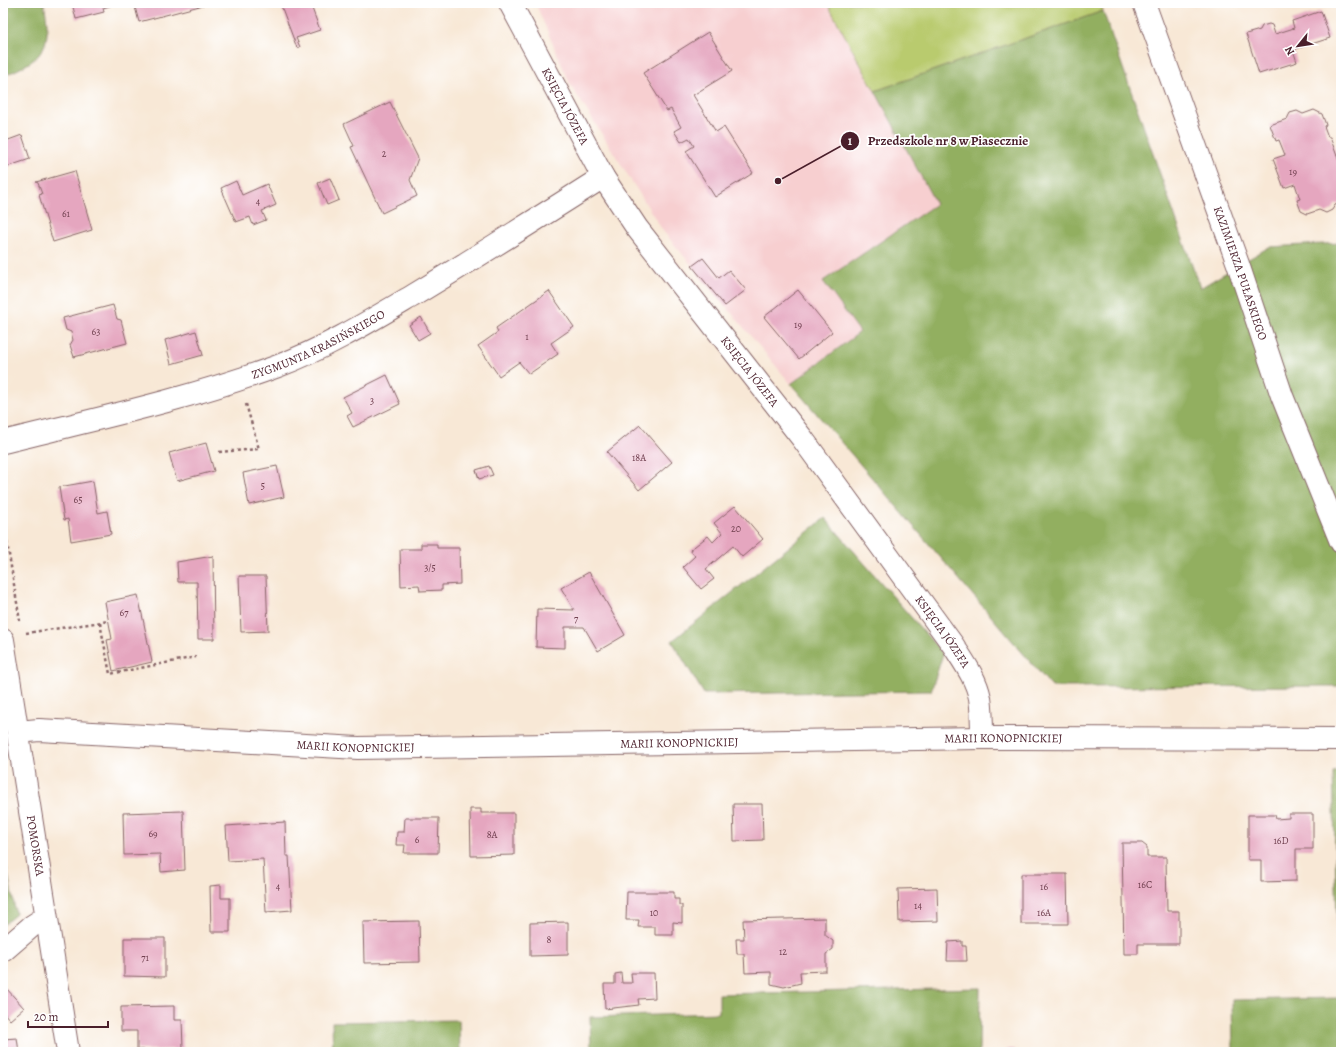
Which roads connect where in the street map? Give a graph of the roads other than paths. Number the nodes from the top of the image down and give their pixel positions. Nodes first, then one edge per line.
1 (510, 3) edge
2 (1144, 3) edge
3 (603, 177) junction
4 (3, 442) edge
5 (1341, 542) edge
6 (13, 636) edge
7 (18, 732) junction
8 (982, 738) junction
9 (1341, 739) edge
10 (46, 917) junction
11 (3, 951) edge
12 (68, 1052) edge

1 - 3 street, KSIĘCIA JÓZEFA
2 - 5 street, KAZIMIERZA PUŁASKIEGO
3 - 4 street, ZYGMUNTA KRASIŃSKIEGO
3 - 8 street, KSIĘCIA JÓZEFA
6 - 7 street, POMORSKA
7 - 8 street, MARII KONOPNICKIEJ
7 - 10 street, POMORSKA
8 - 9 street, MARII KONOPNICKIEJ
10 - 11 street
10 - 12 street, POMORSKA

